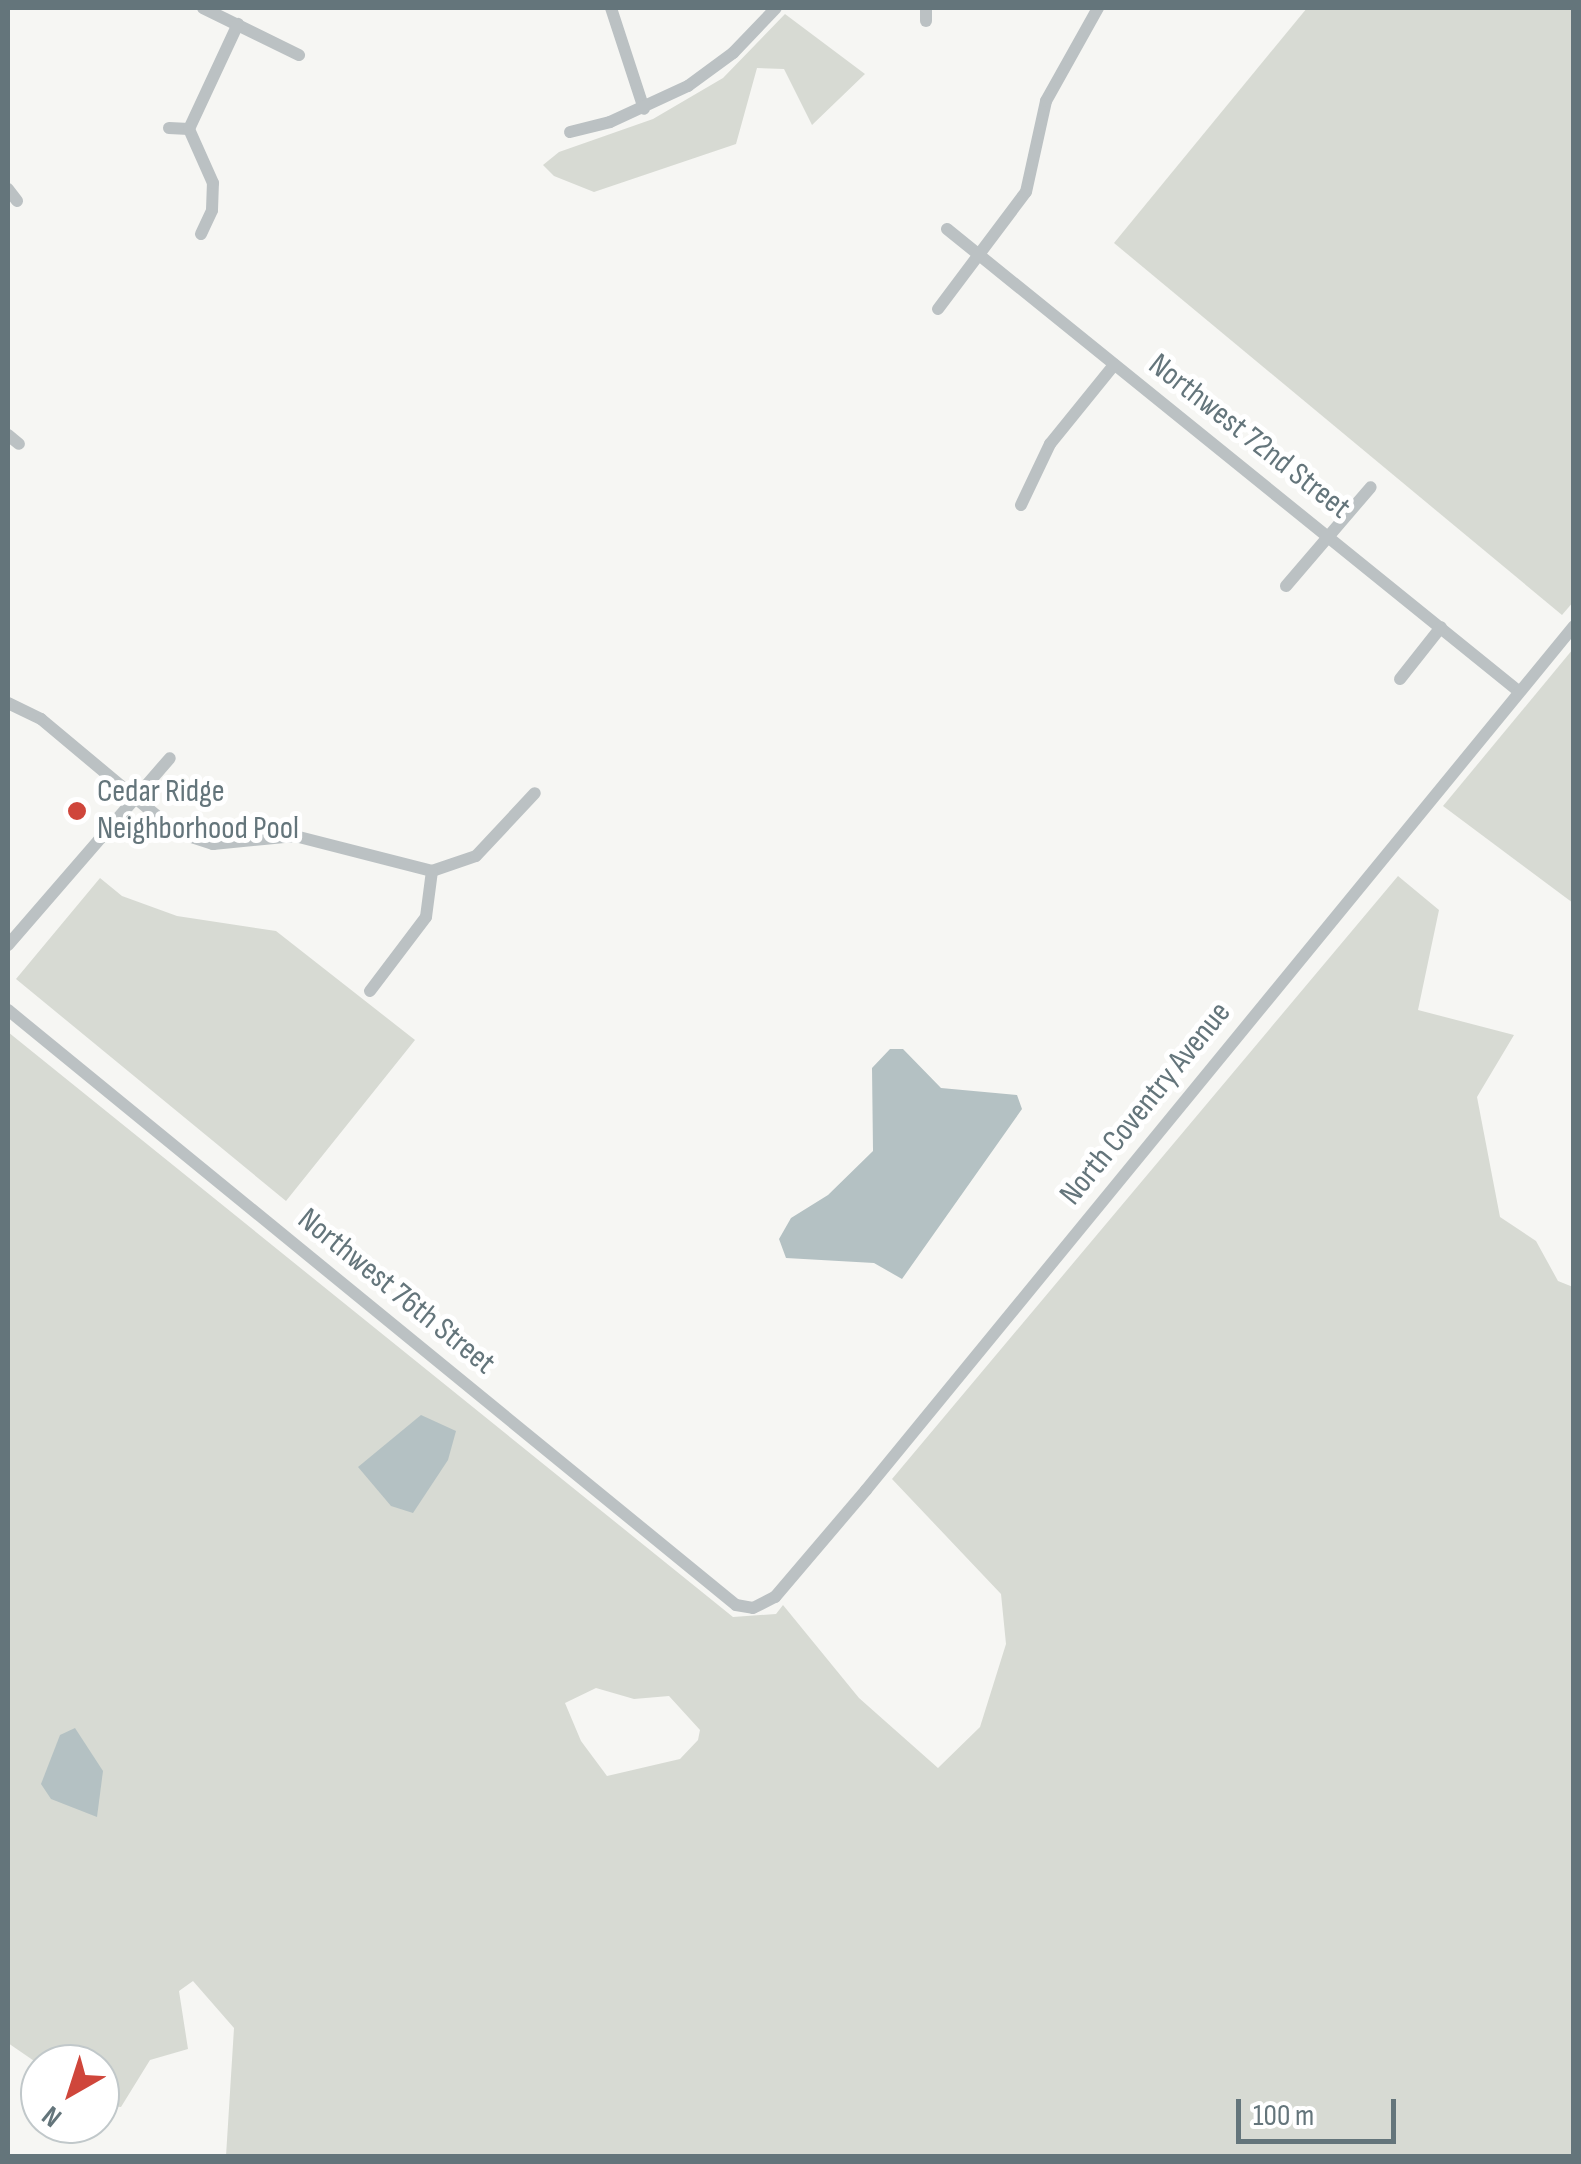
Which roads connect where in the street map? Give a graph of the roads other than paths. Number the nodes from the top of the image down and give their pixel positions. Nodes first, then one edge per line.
1 (203, 8) edge
2 (611, 8) edge
3 (776, 8) edge
4 (1098, 8) edge
5 (238, 24) junction
6 (298, 55) dead end
7 (644, 109) junction
8 (169, 128) dead end
9 (190, 129) junction
10 (570, 132) dead end
11 (8, 189) edge
12 (17, 201) dead end
13 (947, 228) dead end
14 (201, 234) dead end
15 (980, 256) junction
16 (938, 309) dead end
17 (1114, 365) junction
18 (1371, 487) dead end
19 (1021, 505) dead end
20 (1328, 535) junction
21 (1286, 586) dead end
22 (1574, 626) edge
23 (1441, 628) junction
24 (1400, 679) dead end
25 (1517, 690) junction
26 (8, 703) edge
27 (170, 758) dead end
28 (535, 793) dead end
29 (135, 801) junction
30 (432, 871) junction
31 (8, 946) edge
32 (370, 991) dead end
33 (8, 1010) edge
34 (753, 1608) joint

1 - 5 street
2 - 7 street
3 - 7 street
4 - 15 street
5 - 6 street
5 - 9 street
7 - 10 street
8 - 9 street
9 - 14 street
11 - 12 street
13 - 15 street, Northwest 72nd Street
15 - 16 street
15 - 17 street, Northwest 72nd Street
17 - 19 street
17 - 20 street, Northwest 72nd Street
18 - 20 street
20 - 21 street
20 - 23 street, Northwest 72nd Street
22 - 25 street, North Coventry Avenue
23 - 24 street
23 - 25 street, Northwest 72nd Street
25 - 34 street, North Coventry Avenue
26 - 29 street
27 - 29 street
28 - 30 street
29 - 30 street
29 - 31 street
30 - 32 street
33 - 34 street, Northwest 76th Street

